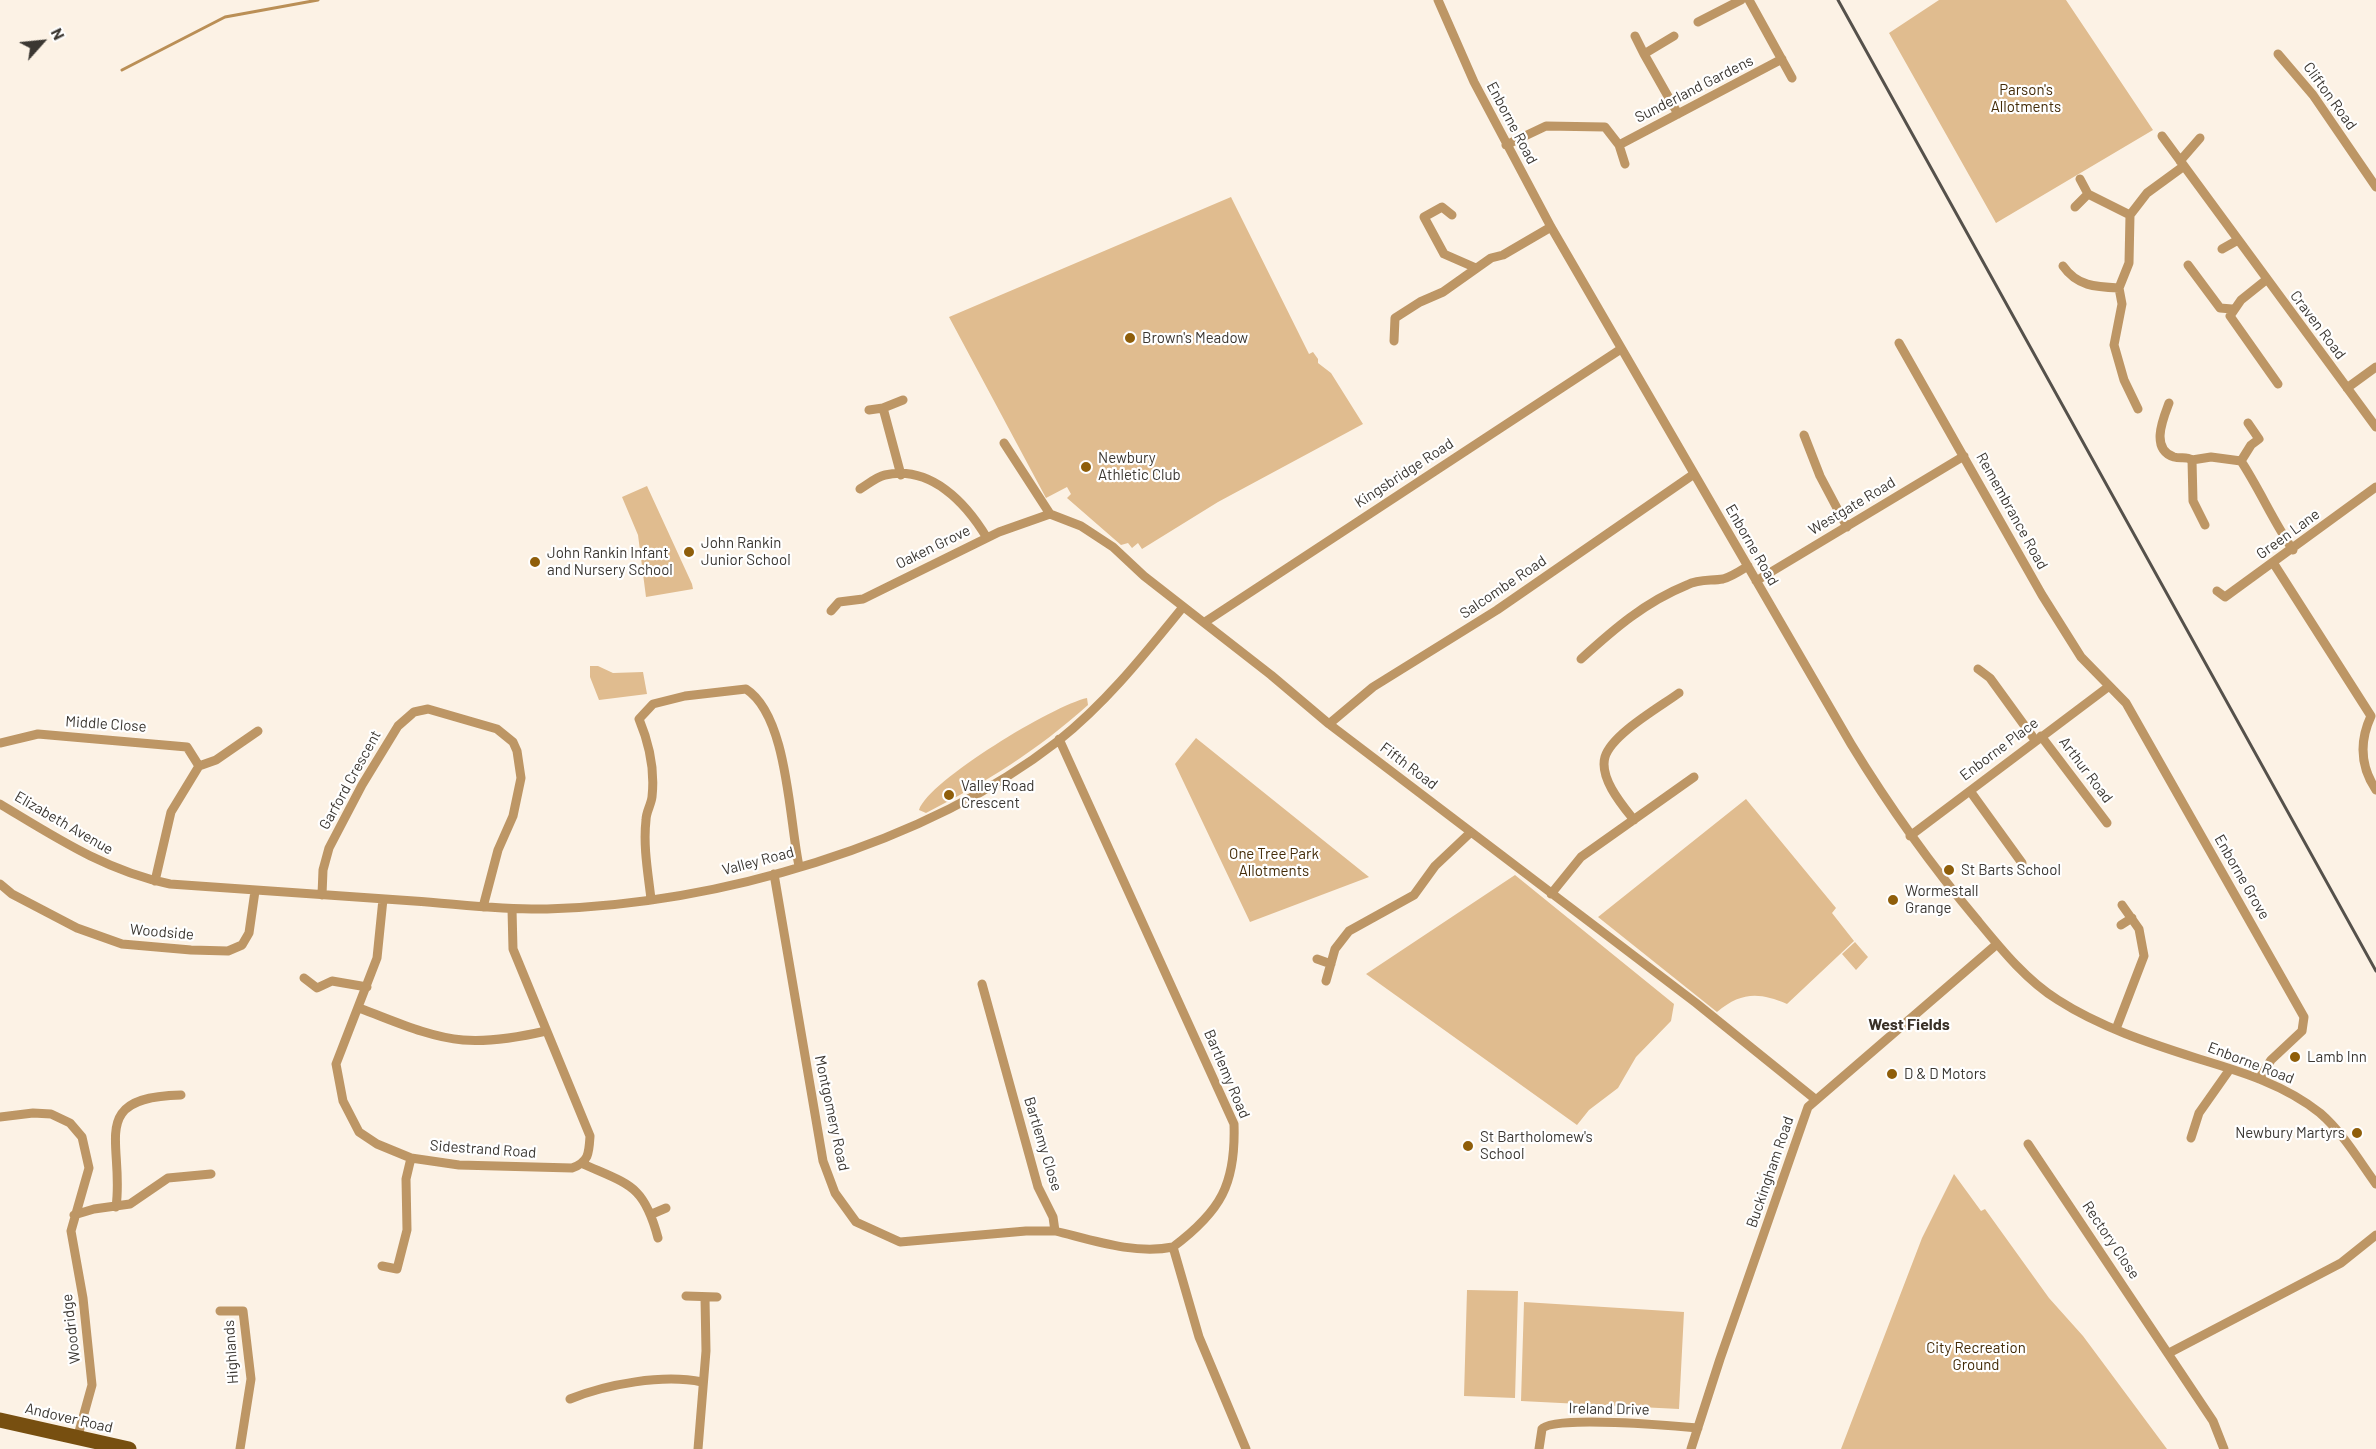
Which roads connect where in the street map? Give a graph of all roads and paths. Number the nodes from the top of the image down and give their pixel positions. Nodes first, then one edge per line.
1 (1438, 0) edge
2 (1741, 0) edge
3 (1749, 0) edge
4 (1698, 22) dead end
5 (1635, 36) dead end
6 (1674, 36) dead end
7 (1644, 54) junction
8 (2278, 54) dead end
9 (1782, 59) junction
10 (1792, 78) dead end
11 (1678, 114) junction
12 (2162, 136) dead end
13 (2200, 138) dead end
14 (1506, 145) junction
15 (1619, 145) junction
16 (1625, 164) dead end
17 (2182, 164) junction
18 (2080, 179) dead end
19 (2376, 187) edge
20 (2088, 194) junction
21 (2075, 207) dead end
22 (1452, 215) dead end
23 (2130, 215) junction
24 (1551, 227) junction
25 (2238, 240) junction
26 (2222, 249) dead end
27 (2188, 265) dead end
28 (2063, 266) dead end
29 (1476, 268) junction
30 (2266, 280) junction
31 (2119, 288) junction
32 (2220, 308) junction
33 (2232, 309) junction
34 (2211, 315) dead end
35 (1394, 341) dead end
36 (1899, 343) dead end
37 (1621, 349) junction
38 (2376, 367) edge
39 (2278, 384) dead end
40 (2347, 388) junction
41 (903, 400) dead end
42 (2169, 403) dead end
43 (883, 408) junction
44 (2138, 409) dead end
45 (869, 410) dead end
46 (2248, 423) dead end
47 (2376, 427) edge
48 (1804, 435) dead end
49 (1004, 443) dead end
50 (1964, 456) junction
51 (2192, 460) junction
52 (2241, 461) junction
53 (1694, 474) junction
54 (901, 475) junction
55 (2376, 487) edge
56 (860, 489) dead end
57 (1050, 514) junction
58 (2205, 525) dead end
59 (1847, 527) junction
60 (987, 538) junction
61 (2293, 550) junction
62 (2274, 564) junction
63 (1748, 566) junction
64 (1756, 581) junction
65 (2217, 591) dead end
66 (1183, 608) junction
67 (831, 611) dead end
68 (1205, 622) junction
69 (1581, 659) dead end
70 (1978, 669) dead end
71 (2108, 687) junction
72 (1679, 693) dead end
73 (2374, 716) edge
74 (1329, 724) junction
75 (258, 731) dead end
76 (2038, 738) junction
77 (1059, 739) junction
78 (0, 743) edge
79 (199, 766) junction
80 (1694, 777) dead end
81 (2376, 790) edge
82 (1970, 791) junction
83 (1, 807) edge
84 (1634, 820) junction
85 (2107, 823) dead end
86 (1471, 832) junction
87 (1910, 836) junction
88 (2022, 863) dead end
89 (799, 866) junction
90 (774, 874) junction
91 (155, 881) junction
92 (0, 884) edge
93 (255, 891) junction
94 (1551, 894) junction
95 (322, 895) junction
96 (382, 899) junction
97 (651, 899) junction
98 (2122, 904) dead end
99 (483, 907) junction
100 (512, 909) junction
101 (2132, 918) junction
102 (2121, 925) dead end
103 (1997, 944) junction
104 (1317, 959) dead end
105 (1331, 964) junction
106 (304, 978) dead end
107 (1326, 981) dead end
108 (982, 984) dead end
109 (367, 987) junction
110 (359, 1008) junction
111 (2116, 1029) junction
112 (546, 1030) junction
113 (2230, 1069) junction
114 (2259, 1079) junction
115 (181, 1095) dead end
116 (1815, 1100) junction
117 (0, 1117) edge
118 (2191, 1138) dead end
119 (2028, 1144) dead end
120 (411, 1158) junction
121 (584, 1164) junction
122 (211, 1174) dead end
123 (2375, 1180) edge
124 (116, 1207) junction
125 (666, 1208) dead end
126 (652, 1214) junction
127 (74, 1215) junction
128 (1054, 1231) junction
129 (2376, 1235) edge
130 (658, 1238) dead end
131 (1173, 1247) junction
132 (382, 1266) dead end
133 (686, 1296) dead end
134 (717, 1297) dead end
135 (705, 1298) junction
136 (220, 1311) dead end
137 (2169, 1353) junction
138 (702, 1382) junction
139 (570, 1399) dead end
140 (0, 1420) edge
141 (1698, 1428) junction
142 (77, 1439) junction
143 (129, 1449) edge
144 (240, 1449) edge
145 (698, 1449) edge
146 (1246, 1449) edge
147 (1539, 1449) edge
148 (1692, 1449) edge
149 (2224, 1449) edge

1 - 14 street, Enborne Road
2 - 4 street
3 - 9 street
5 - 7 street
6 - 7 street
7 - 11 street
8 - 19 street, Clifton Road
9 - 10 street
9 - 11 street, Sunderland Gardens
11 - 15 street, Sunderland Gardens
12 - 17 street, Craven Road
13 - 17 street
14 - 15 street
14 - 24 street, Enborne Road
15 - 16 street
17 - 23 street
17 - 25 street, Craven Road
18 - 20 street
20 - 21 street
20 - 23 street
22 - 29 street
23 - 31 street
24 - 29 street
24 - 37 street, Enborne Road
25 - 26 street
25 - 30 street, Craven Road
27 - 32 street
28 - 31 street
29 - 35 street
30 - 33 street
30 - 40 street, Craven Road
31 - 44 street
32 - 33 street
32 - 34 street
33 - 39 street
36 - 50 street, Remembrance Road
37 - 53 street, Enborne Road
37 - 68 street, Kingsbridge Road
38 - 40 street
40 - 47 street, Craven Road
41 - 43 street
42 - 51 street
43 - 45 street
43 - 54 street
46 - 52 street
48 - 59 street
49 - 57 street
50 - 59 street, Westgate Road
50 - 71 street, Remembrance Road
51 - 52 street
51 - 58 street
52 - 61 street
53 - 63 street, Enborne Road
53 - 74 street, Salcombe Road
54 - 56 street
54 - 60 street
55 - 61 street, Green Lane
57 - 60 street, Oaken Grove
57 - 66 street, Fifth Road
59 - 64 street, Westgate Road
60 - 67 street, Oaken Grove
61 - 62 street, Green Lane
62 - 65 street, Green Lane
62 - 73 street
63 - 64 street, Enborne Road
63 - 69 street
64 - 87 street, Enborne Road
66 - 68 street, Fifth Road
66 - 77 street, Valley Road
68 - 74 street, Fifth Road
70 - 76 street, Arthur Road
71 - 76 street, Enborne Place
71 - 114 street, Enborne Grove
72 - 84 street
73 - 81 street
74 - 86 street, Fifth Road
75 - 79 street
76 - 82 street, Enborne Place
76 - 85 street, Arthur Road
77 - 89 street, Valley Road
77 - 131 street, Bartlemy Road
78 - 79 street, Middle Close
79 - 91 street
80 - 84 street
82 - 87 street, Enborne Place
82 - 88 street
83 - 91 street, Elizabeth Avenue
84 - 94 street
86 - 94 street, Fifth Road
86 - 105 street
87 - 103 street, Enborne Road
89 - 90 street, Valley Road
89 - 97 street
90 - 97 street, Valley Road
90 - 128 street, Montgomery Road
91 - 93 street, Elizabeth Avenue
92 - 93 street, Woodside
93 - 95 street, Valley Road
94 - 116 street, Fifth Road
95 - 96 street, Valley Road
95 - 99 street, Garford Crescent
96 - 99 street, Valley Road
96 - 109 street, Sidestrand Road
97 - 100 street, Valley Road
98 - 101 street
99 - 100 street, Valley Road
100 - 112 street
101 - 102 street
101 - 111 street
103 - 111 street, Enborne Road
103 - 116 street, Buckingham Road
104 - 105 street
105 - 107 street
106 - 109 street
108 - 128 street, Bartlemy Close
109 - 110 street, Sidestrand Road
110 - 112 street
110 - 120 street, Sidestrand Road
111 - 113 street, Enborne Road
112 - 121 street
113 - 114 street, Enborne Road
113 - 118 street
114 - 123 street, Enborne Road
115 - 124 street
116 - 141 street, Buckingham Road
117 - 127 street, Woodridge
119 - 137 street, Rectory Close
120 - 121 street, Sidestrand Road
120 - 132 street
121 - 126 street
122 - 124 street
124 - 127 street
125 - 126 street
126 - 130 street
127 - 142 street, Woodridge
128 - 131 street
129 - 137 street
131 - 146 street
133 - 135 street
134 - 135 street
135 - 138 street
136 - 144 street, Highlands
137 - 149 street, Rectory Close
138 - 139 street
138 - 145 street
140 - 142 main road, Andover Road
141 - 147 street, Ireland Drive
141 - 148 street, Buckingham Road
142 - 143 main road, Andover Road

